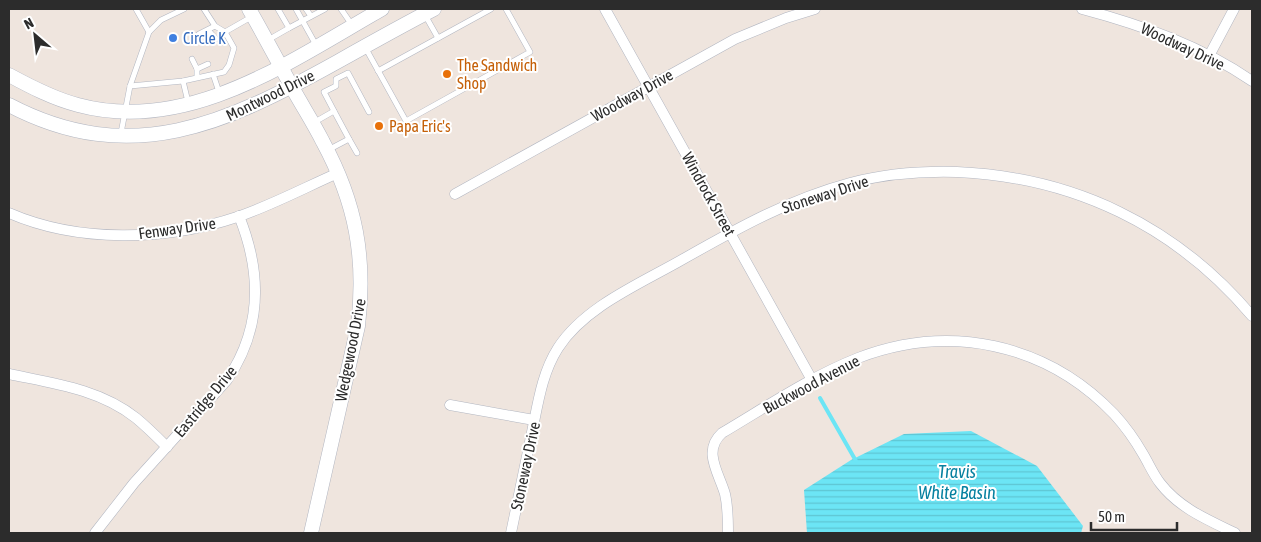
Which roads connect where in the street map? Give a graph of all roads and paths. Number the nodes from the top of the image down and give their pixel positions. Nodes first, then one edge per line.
1 (136, 9) edge
2 (184, 9) edge
3 (204, 9) edge
4 (278, 9) edge
5 (296, 9) edge
6 (306, 9) edge
7 (325, 9) edge
8 (342, 9) edge
9 (491, 9) edge
10 (506, 9) edge
11 (605, 9) edge
12 (815, 9) edge
13 (1082, 9) edge
14 (1234, 9) edge
15 (376, 10) edge
16 (429, 11) edge
17 (252, 12) edge
18 (311, 16) junction
19 (302, 21) junction
20 (215, 26) junction
21 (352, 26) junction
22 (289, 28) junction
23 (208, 30) junction
24 (149, 32) junction
25 (225, 32) junction
26 (199, 34) dead end
27 (438, 38) junction
28 (216, 39) dead end
29 (266, 41) junction
30 (316, 46) junction
31 (364, 46) junction
32 (1209, 56) junction
33 (192, 59) dead end
34 (341, 60) junction
35 (208, 64) dead end
36 (282, 66) junction
37 (197, 68) junction
38 (378, 71) junction
39 (348, 73) junction
40 (213, 74) junction
41 (9, 75) edge
42 (197, 78) junction
43 (183, 81) junction
44 (1252, 81) edge
45 (130, 86) junction
46 (648, 86) junction
47 (292, 87) junction
48 (220, 95) junction
49 (9, 105) edge
50 (189, 105) junction
51 (334, 111) junction
52 (124, 112) junction
53 (369, 112) dead end
54 (313, 123) junction
55 (121, 136) junction
56 (349, 139) junction
57 (328, 150) junction
58 (357, 153) dead end
59 (338, 173) junction
60 (455, 194) dead end
61 (9, 213) edge
62 (239, 216) junction
63 (730, 232) junction
64 (1252, 316) edge
65 (9, 374) edge
66 (812, 380) junction
67 (450, 405) dead end
68 (534, 420) junction
69 (167, 447) junction
70 (95, 533) edge
71 (311, 533) edge
72 (511, 533) edge
73 (728, 533) edge
74 (1234, 533) edge

1 - 24 lane
2 - 24 lane
3 - 20 lane
4 - 22 lane
5 - 19 lane
6 - 18 lane
7 - 18 lane
8 - 21 lane
9 - 27 lane
10 - 38 lane
11 - 46 street, Windrock Street
12 - 46 street, Woodway Drive
13 - 32 street, Woodway Drive
14 - 32 street
15 - 21 main road, Montwood Drive
16 - 27 lane
16 - 31 main road, Montwood Drive
17 - 25 lane
17 - 29 main road, Wedgewood Drive
18 - 19 lane
19 - 22 lane
19 - 30 lane
20 - 23 lane
20 - 25 lane
21 - 30 main road, Montwood Drive
22 - 29 lane
23 - 26 lane
23 - 28 lane
24 - 45 lane
25 - 40 lane
27 - 38 lane
29 - 36 main road, Wedgewood Drive
30 - 36 main road, Montwood Drive
31 - 34 main road, Montwood Drive
31 - 38 lane
32 - 44 street, Woodway Drive
33 - 37 lane
34 - 39 lane
34 - 47 main road, Montwood Drive
35 - 37 lane
36 - 47 main road, Wedgewood Drive
36 - 48 main road, Montwood Drive
37 - 42 lane
39 - 51 lane
39 - 53 lane
40 - 42 lane
40 - 48 lane
41 - 52 main road, Montwood Drive
42 - 43 lane
43 - 45 lane
43 - 50 lane
45 - 52 lane
46 - 60 street, Woodway Drive
46 - 63 street, Windrock Street
47 - 54 main road, Wedgewood Drive
47 - 55 main road, Montwood Drive
48 - 50 main road, Montwood Drive
49 - 55 main road, Montwood Drive
50 - 52 main road, Montwood Drive
51 - 54 lane
51 - 56 lane
52 - 55 lane
54 - 57 main road, Wedgewood Drive
56 - 57 lane
56 - 58 lane
57 - 59 main road, Wedgewood Drive
59 - 62 street, Fenway Drive
59 - 71 main road, Wedgewood Drive
61 - 62 street, Fenway Drive
62 - 69 street, Eastridge Drive
63 - 64 street, Stoneway Drive
63 - 66 street, Windrock Street
63 - 68 street, Stoneway Drive
65 - 69 street
66 - 73 street, Buckwood Avenue
66 - 74 street, Buckwood Avenue
67 - 68 street
68 - 72 street, Stoneway Drive
69 - 70 street, Eastridge Drive

